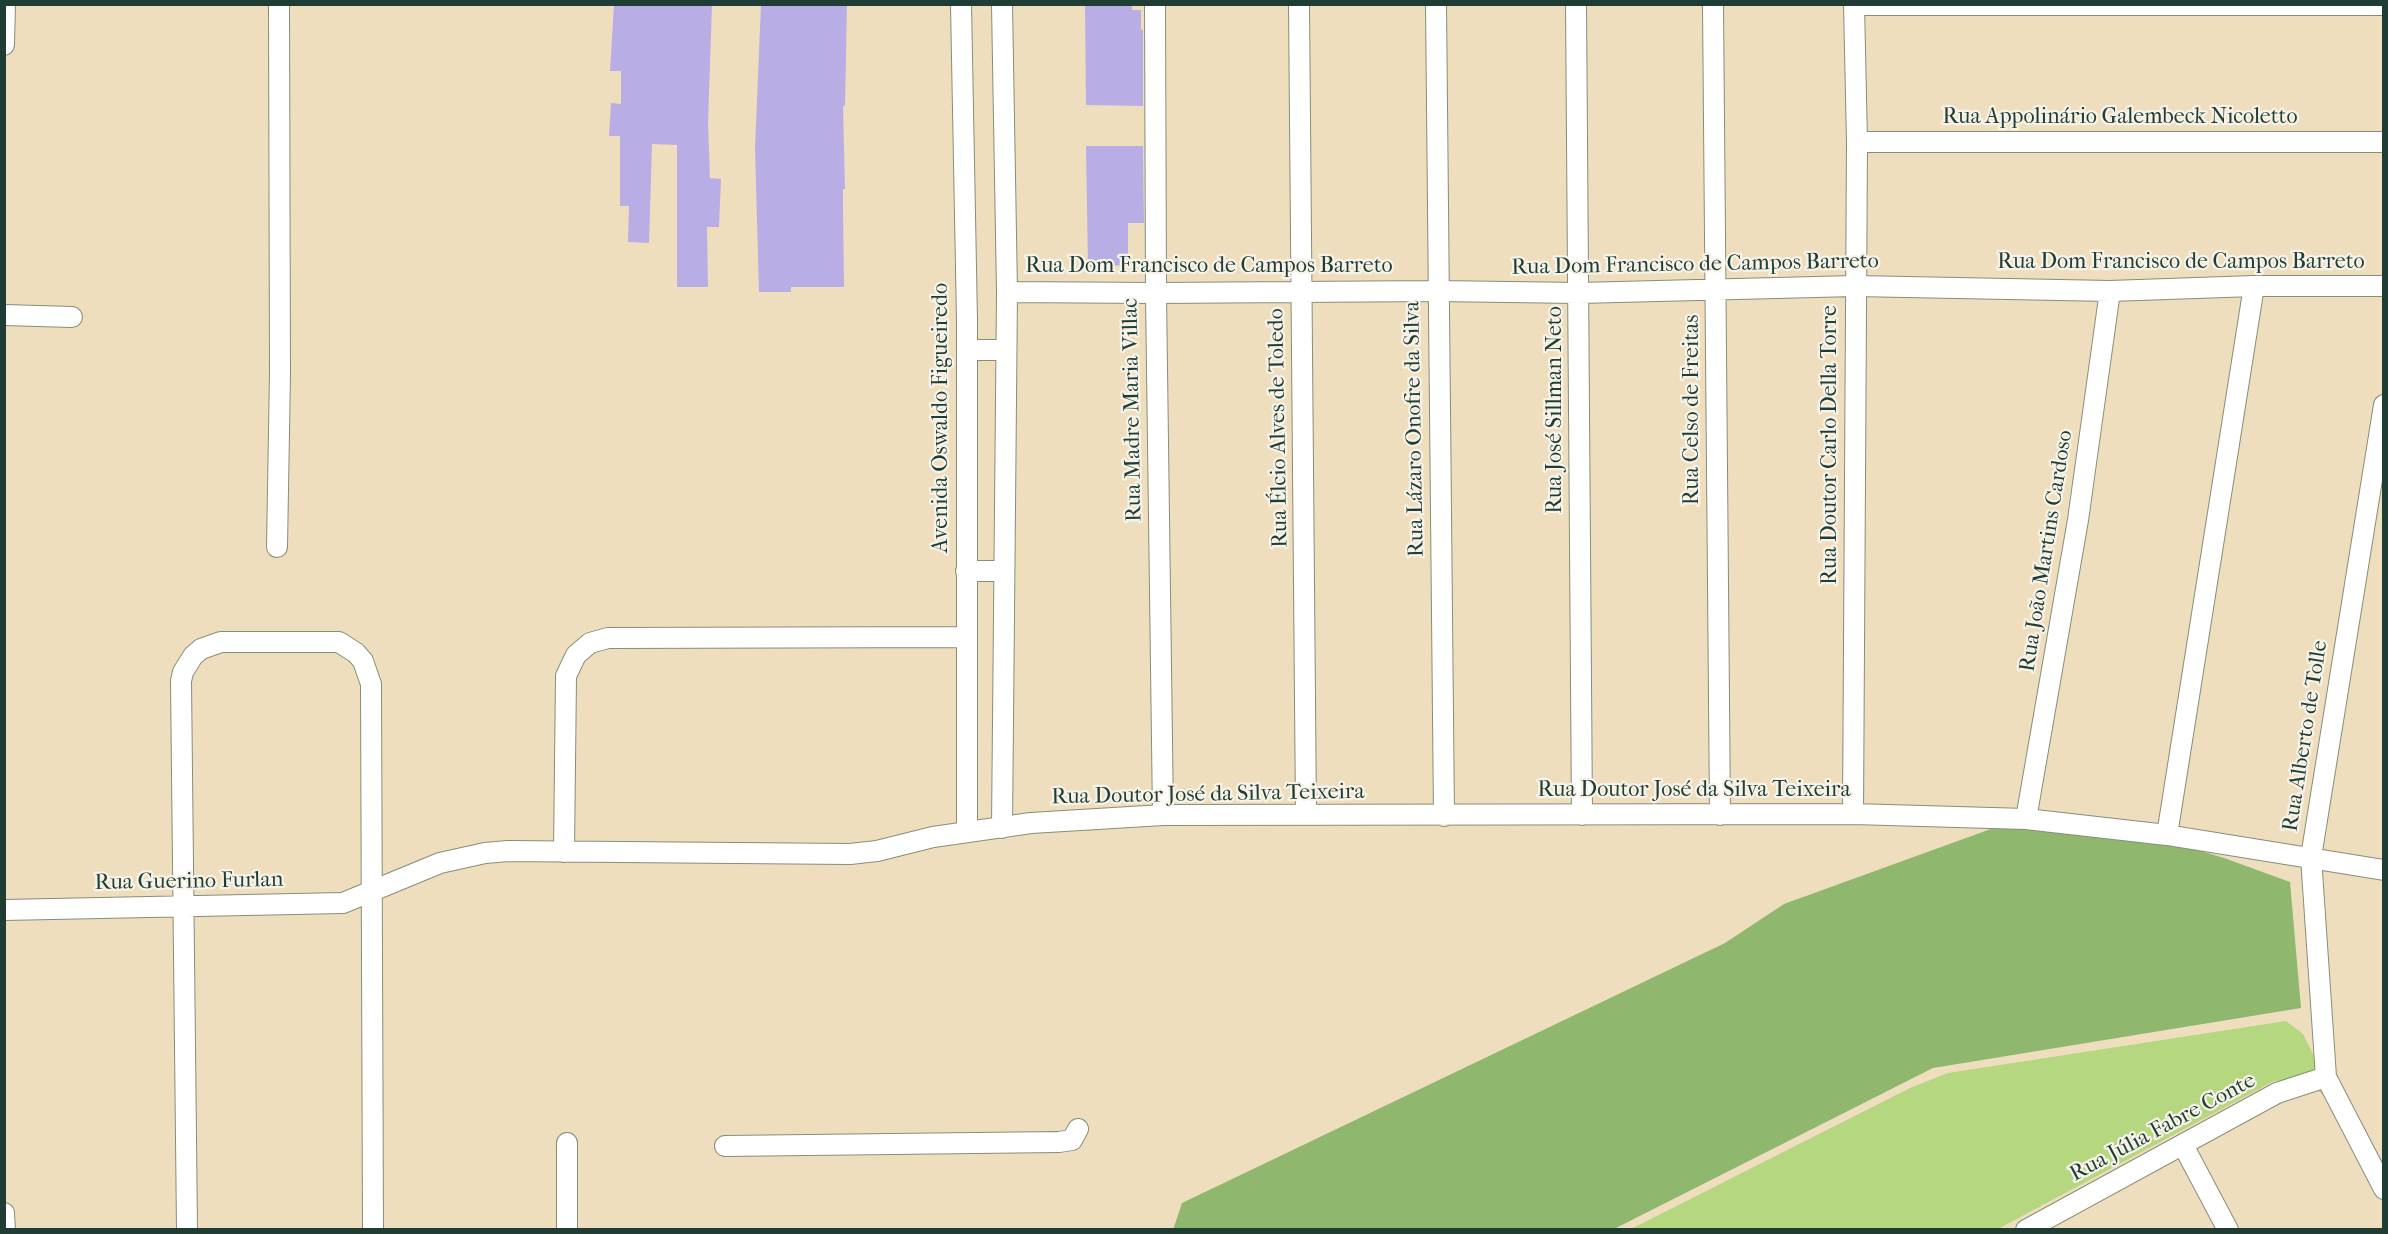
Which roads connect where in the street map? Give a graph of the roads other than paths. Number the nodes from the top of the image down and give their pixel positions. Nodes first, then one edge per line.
1 (5, 4) edge
2 (279, 4) edge
3 (961, 4) edge
4 (1002, 4) edge
5 (1155, 4) edge
6 (1299, 4) edge
7 (1436, 4) edge
8 (1576, 4) edge
9 (1713, 4) edge
10 (1854, 5) edge
11 (2384, 5) edge
12 (4, 45) edge
13 (1857, 142) junction
14 (2384, 142) edge
15 (1856, 286) junction
16 (2254, 286) junction
17 (2384, 286) edge
18 (1717, 289) junction
19 (1302, 291) junction
20 (1437, 291) junction
21 (2110, 291) junction
22 (1007, 292) junction
23 (1156, 293) junction
24 (1579, 293) junction
25 (4, 315) edge
26 (72, 317) dead end
27 (967, 350) junction
28 (1006, 350) junction
29 (2384, 405) edge
30 (278, 547) dead end
31 (966, 571) junction
32 (1003, 571) junction
33 (966, 638) junction
34 (1306, 814) junction
35 (1720, 814) junction
36 (1853, 814) junction
37 (1163, 815) junction
38 (1582, 815) junction
39 (1444, 816) junction
40 (2026, 819) junction
41 (1002, 828) junction
42 (967, 832) junction
43 (2167, 835) junction
44 (564, 852) junction
45 (2311, 857) junction
46 (2384, 870) edge
47 (372, 892) junction
48 (182, 906) junction
49 (4, 910) edge
50 (2326, 1077) junction
51 (1078, 1129) dead end
52 (567, 1143) dead end
53 (2183, 1145) junction
54 (725, 1146) dead end
55 (2384, 1189) edge
56 (4, 1213) edge
57 (2047, 1225) edge
58 (5, 1230) edge
59 (187, 1230) edge
60 (373, 1230) edge
61 (567, 1230) edge
62 (2026, 1230) edge
63 (2228, 1230) edge

1 - 12 street
2 - 30 street
3 - 27 street, Avenida Oswaldo Figueiredo
4 - 22 street
5 - 23 street, Rua Madre Maria Villac
6 - 19 street, Rua Élcio Alves de Toledo
7 - 20 street, Rua Lázaro Onofre da Silva
8 - 24 street, Rua José Sillman Neto
9 - 18 street, Rua Celso de Freitas
10 - 11 street
10 - 13 street, Rua Doutor Carlo Della Torre
13 - 14 street, Rua Appolinário Galembeck Nicoletto
13 - 15 street, Rua Doutor Carlo Della Torre
15 - 18 street, Rua Dom Francisco de Campos Barreto
15 - 21 street, Rua Dom Francisco de Campos Barreto
15 - 36 street, Rua Doutor Carlo Della Torre
16 - 17 street, Rua Dom Francisco de Campos Barreto
16 - 21 street, Rua Dom Francisco de Campos Barreto
16 - 43 street
18 - 24 street, Rua Dom Francisco de Campos Barreto
18 - 35 street, Rua Celso de Freitas
19 - 20 street, Rua Dom Francisco de Campos Barreto
19 - 23 street, Rua Dom Francisco de Campos Barreto
19 - 34 street, Rua Élcio Alves de Toledo
20 - 24 street, Rua Dom Francisco de Campos Barreto
20 - 39 street, Rua Lázaro Onofre da Silva
21 - 40 street, Rua João Martins Cardoso
22 - 23 street, Rua Dom Francisco de Campos Barreto
22 - 28 street
23 - 37 street, Rua Madre Maria Villac
24 - 38 street, Rua José Sillman Neto
25 - 26 street
27 - 28 street
27 - 31 street, Avenida Oswaldo Figueiredo
28 - 32 street
29 - 45 street, Rua Alberto de Tolle
31 - 32 street
31 - 33 street, Avenida Oswaldo Figueiredo
32 - 41 street
33 - 42 street, Avenida Oswaldo Figueiredo
33 - 44 street
34 - 37 street, Rua Doutor José da Silva Teixeira
34 - 39 street, Rua Doutor José da Silva Teixeira
35 - 36 street, Rua Doutor José da Silva Teixeira
35 - 38 street, Rua Doutor José da Silva Teixeira
36 - 40 street, Rua Doutor José da Silva Teixeira
37 - 41 street, Rua Doutor José da Silva Teixeira
38 - 39 street, Rua Doutor José da Silva Teixeira
40 - 43 street, Rua Doutor José da Silva Teixeira
41 - 42 street, Rua Doutor José da Silva Teixeira
42 - 44 street, Rua Doutor José da Silva Teixeira
43 - 45 street, Rua Doutor José da Silva Teixeira
44 - 47 street, Rua Guerino Furlan
45 - 46 street, Rua Doutor José da Silva Teixeira
45 - 50 street, Rua Alberto de Tolle
47 - 48 street, Rua Guerino Furlan
47 - 48 street
47 - 60 street
48 - 49 street, Rua Guerino Furlan
48 - 59 street
50 - 53 street, Rua Júlia Fabre Conte
50 - 55 street
51 - 54 street
52 - 61 street
53 - 57 street, Rua Júlia Fabre Conte
53 - 63 street
56 - 58 street
57 - 62 street, Rua Júlia Fabre Conte

